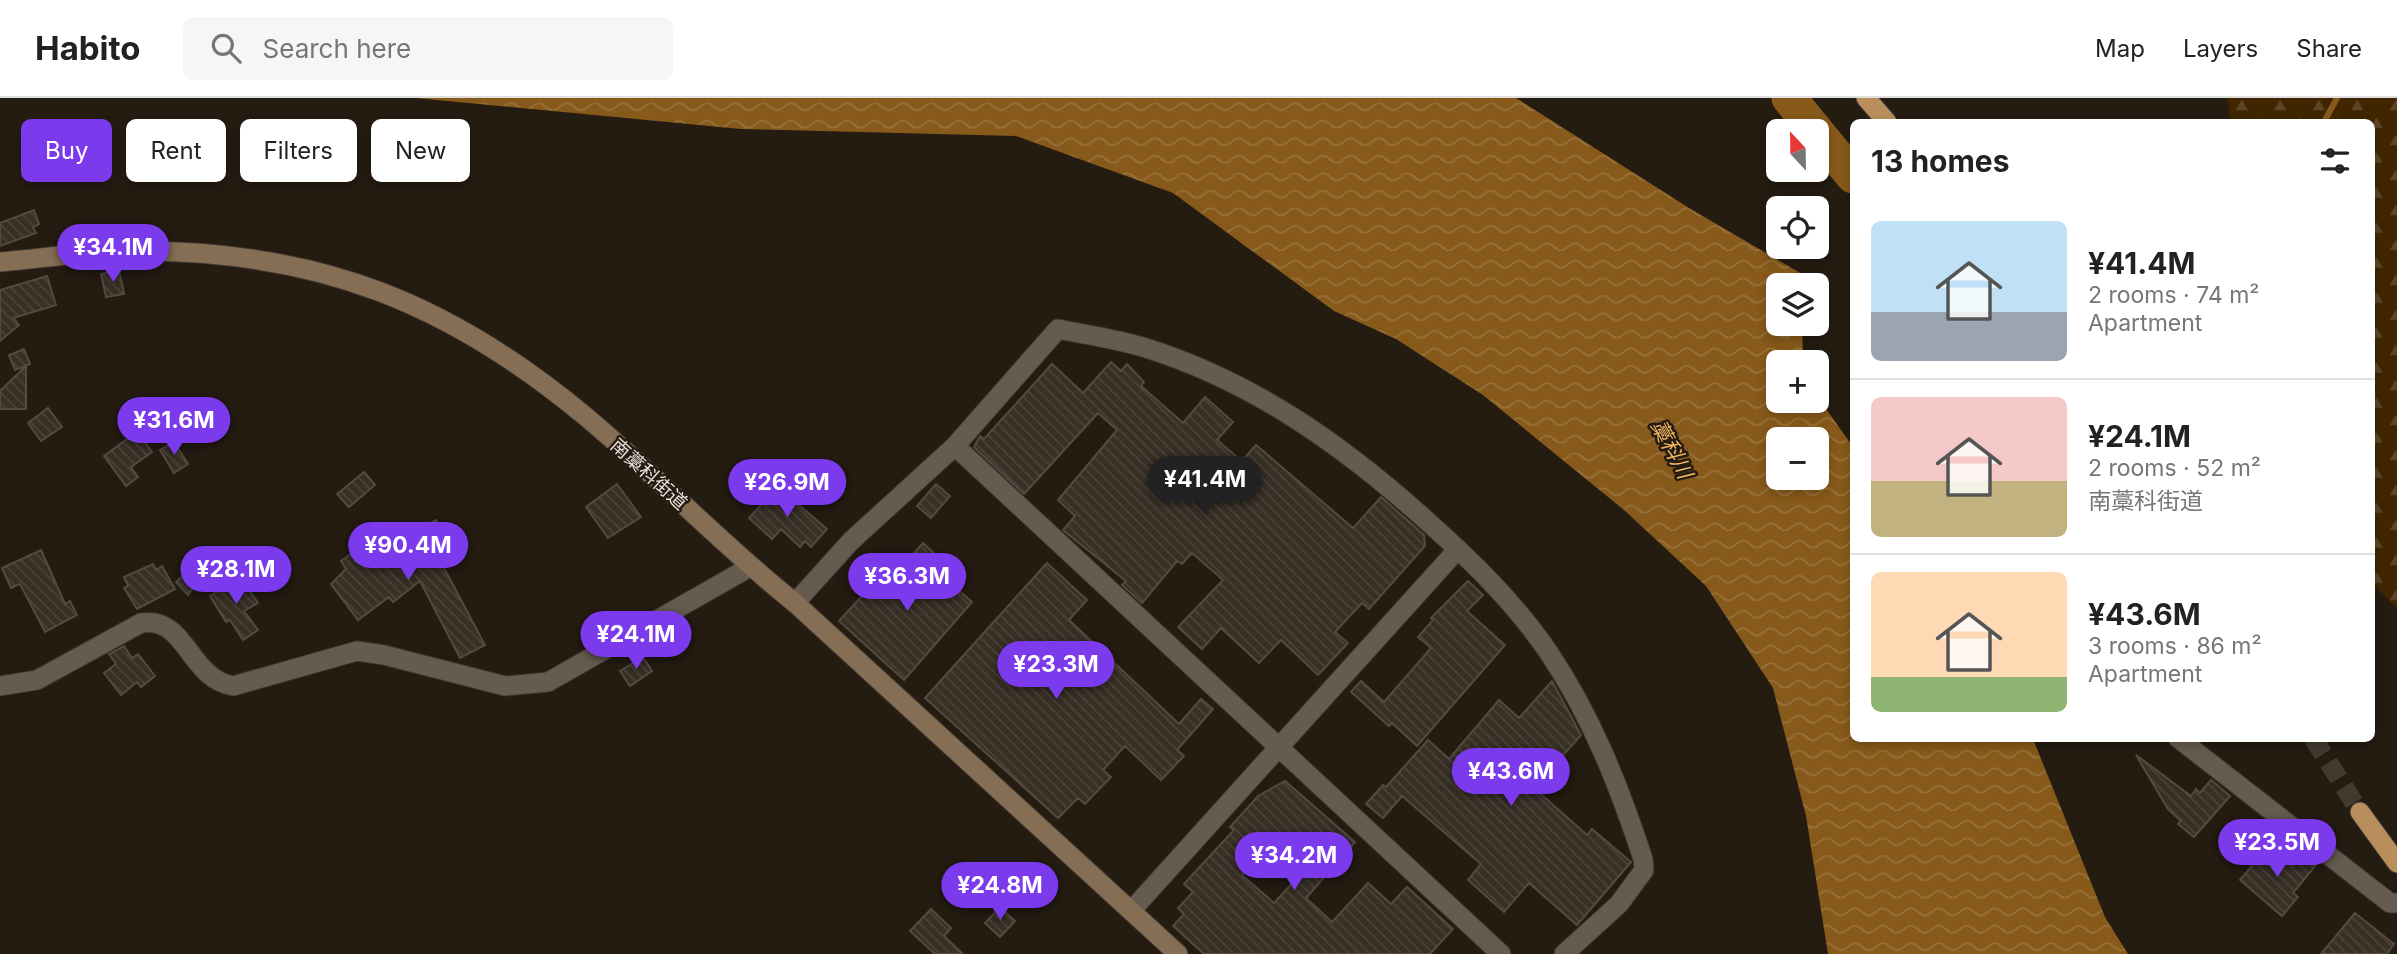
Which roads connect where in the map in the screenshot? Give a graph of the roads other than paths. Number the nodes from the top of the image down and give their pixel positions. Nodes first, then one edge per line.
1 (1866, 98) edge
2 (1884, 119) edge
3 (0, 262) edge
4 (955, 446) junction
5 (1458, 549) junction
6 (750, 567) junction
7 (795, 603) junction
8 (0, 685) edge
9 (2183, 742) edge
10 (1279, 748) junction
11 (2360, 812) tunnel mouth
12 (2397, 863) edge
13 (2397, 903) edge
14 (1131, 911) junction
15 (1178, 954) edge
16 (1501, 954) edge
17 (1564, 954) edge

1 - 2 highway
3 - 6 main road, 南藁科街道
4 - 5 street
4 - 7 street
4 - 10 street
5 - 10 street
5 - 17 street
6 - 7 main road, 南藁科街道
6 - 8 street
7 - 14 main road, 南藁科街道
9 - 13 street
10 - 14 street
10 - 16 street
11 - 12 highway
14 - 15 main road, 南藁科街道

